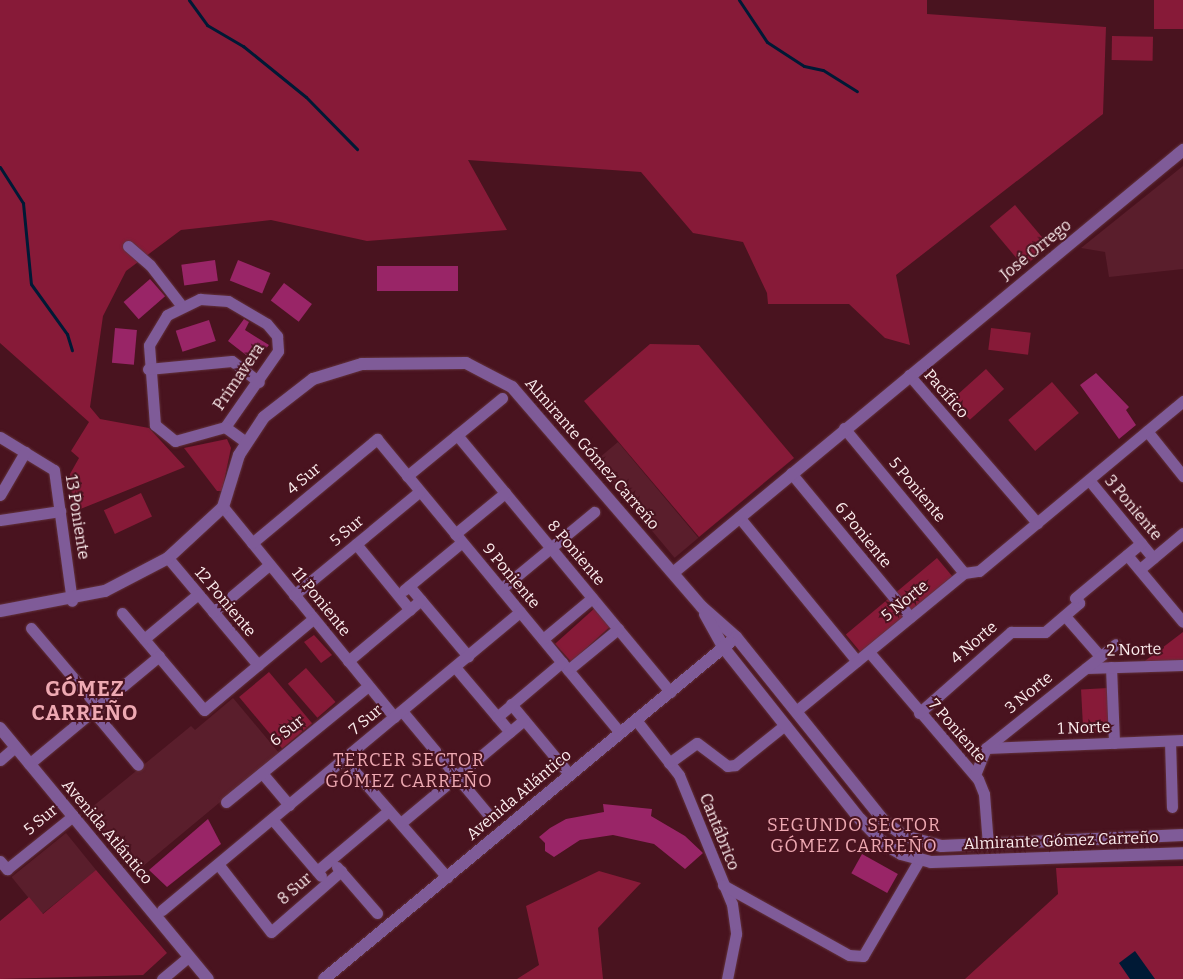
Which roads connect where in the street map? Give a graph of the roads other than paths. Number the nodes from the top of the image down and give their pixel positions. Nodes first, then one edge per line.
1 (1183, 150) edge
2 (128, 246) dead end
3 (181, 305) junction
4 (148, 369) junction
5 (909, 375) junction
6 (259, 382) junction
7 (502, 398) dead end
8 (1183, 402) edge
9 (225, 427) junction
10 (844, 428) junction
11 (1147, 431) junction
12 (457, 435) junction
13 (0, 437) edge
14 (377, 439) joint
15 (246, 442) junction
16 (25, 452) junction
17 (791, 473) junction
18 (408, 476) junction
19 (1183, 476) edge
20 (1089, 480) junction
21 (420, 491) junction
22 (505, 492) junction
23 (0, 495) edge
24 (223, 507) junction
25 (60, 511) junction
26 (594, 512) dead end
27 (739, 517) junction
28 (0, 520) edge
29 (1037, 523) junction
30 (1183, 533) edge
31 (459, 538) junction
32 (252, 543) junction
33 (1141, 543) junction
34 (356, 544) junction
35 (551, 548) junction
36 (1127, 555) junction
37 (168, 558) junction
38 (1153, 558) junction
39 (270, 565) junction
40 (1140, 569) junction
41 (673, 572) junction
42 (964, 573) junction
43 (409, 586) junction
44 (501, 589) junction
45 (198, 594) junction
46 (294, 595) junction
47 (398, 595) junction
48 (592, 598) junction
49 (421, 600) junction
50 (72, 601) junction
51 (702, 607) junction
52 (410, 610) junction
53 (0, 611) edge
54 (122, 612) dead end
55 (213, 612) junction
56 (520, 612) junction
57 (1064, 616) junction
58 (910, 617) junction
59 (313, 618) junction
60 (1183, 622) edge
61 (31, 628) dead end
62 (618, 629) junction
63 (736, 637) junction
64 (144, 639) junction
65 (543, 639) junction
66 (1116, 644) dead end
67 (723, 647) junction
68 (868, 652) junction
69 (158, 656) junction
70 (468, 656) junction
71 (1100, 656) junction
72 (348, 661) junction
73 (857, 661) junction
74 (258, 665) junction
75 (1183, 665) edge
76 (565, 666) junction
77 (455, 667) junction
78 (1111, 667) junction
79 (1086, 668) junction
80 (368, 686) junction
81 (670, 692) junction
82 (512, 704) junction
83 (95, 709) junction
84 (796, 711) junction
85 (919, 713) junction
86 (398, 714) junction
87 (497, 716) junction
88 (524, 720) junction
89 (636, 720) junction
90 (785, 725) junction
91 (0, 728) edge
92 (510, 732) junction
93 (620, 733) junction
94 (1183, 740) edge
95 (1170, 741) junction
96 (1114, 743) junction
97 (15, 747) junction
98 (986, 748) junction
99 (344, 759) junction
100 (0, 760) edge
101 (669, 763) junction
102 (29, 764) junction
103 (138, 765) dead end
104 (262, 773) junction
105 (570, 775) junction
106 (457, 776) junction
107 (975, 776) junction
108 (226, 802) dead end
109 (289, 805) junction
110 (1172, 808) dead end
111 (387, 812) junction
112 (72, 816) junction
113 (491, 818) dead end
114 (272, 819) junction
115 (402, 822) junction
116 (1183, 835) edge
117 (988, 845) junction
118 (1183, 853) edge
119 (332, 860) junction
120 (919, 860) junction
121 (218, 864) junction
122 (4, 865) edge
123 (341, 871) junction
124 (318, 872) junction
125 (447, 877) junction
126 (327, 883) junction
127 (723, 885) junction
128 (162, 910) dead end
129 (377, 913) dead end
130 (188, 957) junction
131 (730, 974) edge
132 (162, 979) edge
133 (208, 979) edge
134 (324, 979) edge
135 (722, 979) edge

1 - 5 street, José Orrego
2 - 3 street
3 - 4 street, Primavera
3 - 6 street, Primavera
4 - 6 street
4 - 9 street, Primavera
5 - 10 street, Pacífico
5 - 29 street, Pacífico
6 - 9 street, Primavera
7 - 12 street
8 - 11 street
9 - 15 street, Primavera
10 - 17 street, Pacífico
10 - 42 street, 5 Poniente
11 - 19 street
11 - 20 street
12 - 18 street
12 - 22 street, 8 Poniente
13 - 16 street, 13 Poniente
14 - 18 street, 9 Poniente
14 - 32 street, 4 Sur
15 - 24 street, Almirante Gómez Carreño
15 - 41 street, Almirante Gómez Carreño
16 - 23 street
16 - 25 street, 13 Poniente
17 - 27 street, Pacífico
17 - 58 street, 6 Poniente
18 - 21 street, 9 Poniente
20 - 29 street
20 - 33 street, 3 Poniente
21 - 31 street, 9 Poniente
21 - 34 street, 5 Sur
22 - 31 street
22 - 35 street, 8 Poniente
24 - 32 street, 11 Poniente
24 - 37 street, Almirante Gómez Carreño
25 - 28 street
25 - 50 street, 13 Poniente
26 - 35 street
27 - 41 street, Pacífico
27 - 73 street
29 - 42 street, 5 Norte
30 - 38 street
31 - 43 street
31 - 44 street, 9 Poniente
32 - 39 street, 11 Poniente
33 - 36 street, 4 Norte
33 - 38 street, 3 Poniente
34 - 46 street, 5 Sur
34 - 47 street
35 - 44 street
35 - 48 street, 8 Poniente
36 - 40 street
36 - 57 street, 4 Norte
37 - 45 street, 12 Poniente
37 - 50 street, Almirante Gómez Carreño
38 - 40 street
39 - 46 street, 11 Poniente
39 - 55 street
40 - 60 street
41 - 51 street, Almirante Gómez Carreño
42 - 58 street, 5 Norte
43 - 47 street
43 - 49 street
44 - 56 street, 9 Poniente
45 - 55 street, 12 Poniente
45 - 64 street
46 - 59 street, 11 Poniente
47 - 52 street
48 - 62 street, 8 Poniente
48 - 65 street
49 - 52 street
49 - 70 street
50 - 53 street, Almirante Gómez Carreño
51 - 63 street, Almirante Gómez Carreño
51 - 67 street, Almirante Gómez Carreño
52 - 72 street
54 - 64 street
55 - 74 street, 12 Poniente
56 - 65 street, 9 Poniente
56 - 70 street, 7 Sur
57 - 71 street
57 - 85 street, 4 Norte
58 - 68 street, 5 Norte
59 - 72 street, 11 Poniente
59 - 74 street
61 - 83 street
62 - 76 street
62 - 81 street, 8 Poniente
63 - 67 street, Avenida Atlántico
63 - 84 street, Almirante Gómez Carreño
64 - 69 street
65 - 76 street, 9 Poniente
66 - 71 street, 3 Norte
67 - 81 street, Avenida Atlántico
67 - 90 street, Almirante Gómez Carreño
68 - 73 street, 5 Norte
68 - 85 street, 7 Poniente
69 - 74 street
69 - 83 street
70 - 77 street, 7 Sur
71 - 79 street, 3 Norte
72 - 80 street, 11 Poniente
73 - 84 street, 5 Norte
75 - 78 street, 2 Norte
76 - 82 street
76 - 93 street, 9 Poniente
77 - 86 street, 7 Sur
77 - 87 street
78 - 79 street, 2 Norte
78 - 96 street
79 - 98 street, 3 Norte
80 - 86 street, 11 Poniente
80 - 104 street, 6 Sur
81 - 89 street, Avenida Atlántico
82 - 87 street
82 - 88 street
83 - 102 street
83 - 103 street
84 - 117 street, Almirante Gómez Carreño
85 - 107 street, 7 Poniente
86 - 99 street, 7 Sur
86 - 106 street, 11 Poniente
87 - 92 street
88 - 92 street
88 - 105 street
89 - 93 street, Avenida Atlántico
89 - 101 street, Cantábrico
90 - 101 street
90 - 120 street, Almirante Gómez Carreño
91 - 97 street, Avenida Atlántico
92 - 106 street
93 - 105 street, Avenida Atlántico
94 - 95 street, 1 Norte
95 - 96 street, 1 Norte
95 - 110 street
96 - 98 street, 1 Norte
97 - 100 street
97 - 102 street, Avenida Atlántico
98 - 107 street, 3 Norte
99 - 109 street, 7 Sur
99 - 111 street
101 - 127 street, Cantábrico
102 - 112 street, Avenida Atlántico
104 - 108 street, 6 Sur
104 - 109 street
105 - 125 street, Avenida Atlántico
106 - 113 street, 11 Poniente
106 - 115 street
107 - 117 street, 7 Poniente
109 - 114 street, 7 Sur
111 - 115 street
111 - 119 street, 8 Sur
112 - 122 street, 5 Sur
112 - 130 street, Avenida Atlántico
114 - 121 street, 7 Sur
114 - 124 street
115 - 125 street
116 - 117 street, Almirante Gómez Carreño
118 - 120 street, Almirante Gómez Carreño
119 - 123 street
119 - 124 street, 8 Sur
120 - 127 street
121 - 126 street, 8 Sur
121 - 128 street, 7 Sur
123 - 126 street, 8 Sur
123 - 129 street
124 - 126 street
125 - 134 street, Avenida Atlántico
127 - 131 street, Cantábrico
130 - 132 street
130 - 133 street, Avenida Atlántico
131 - 135 street, Cantábrico

